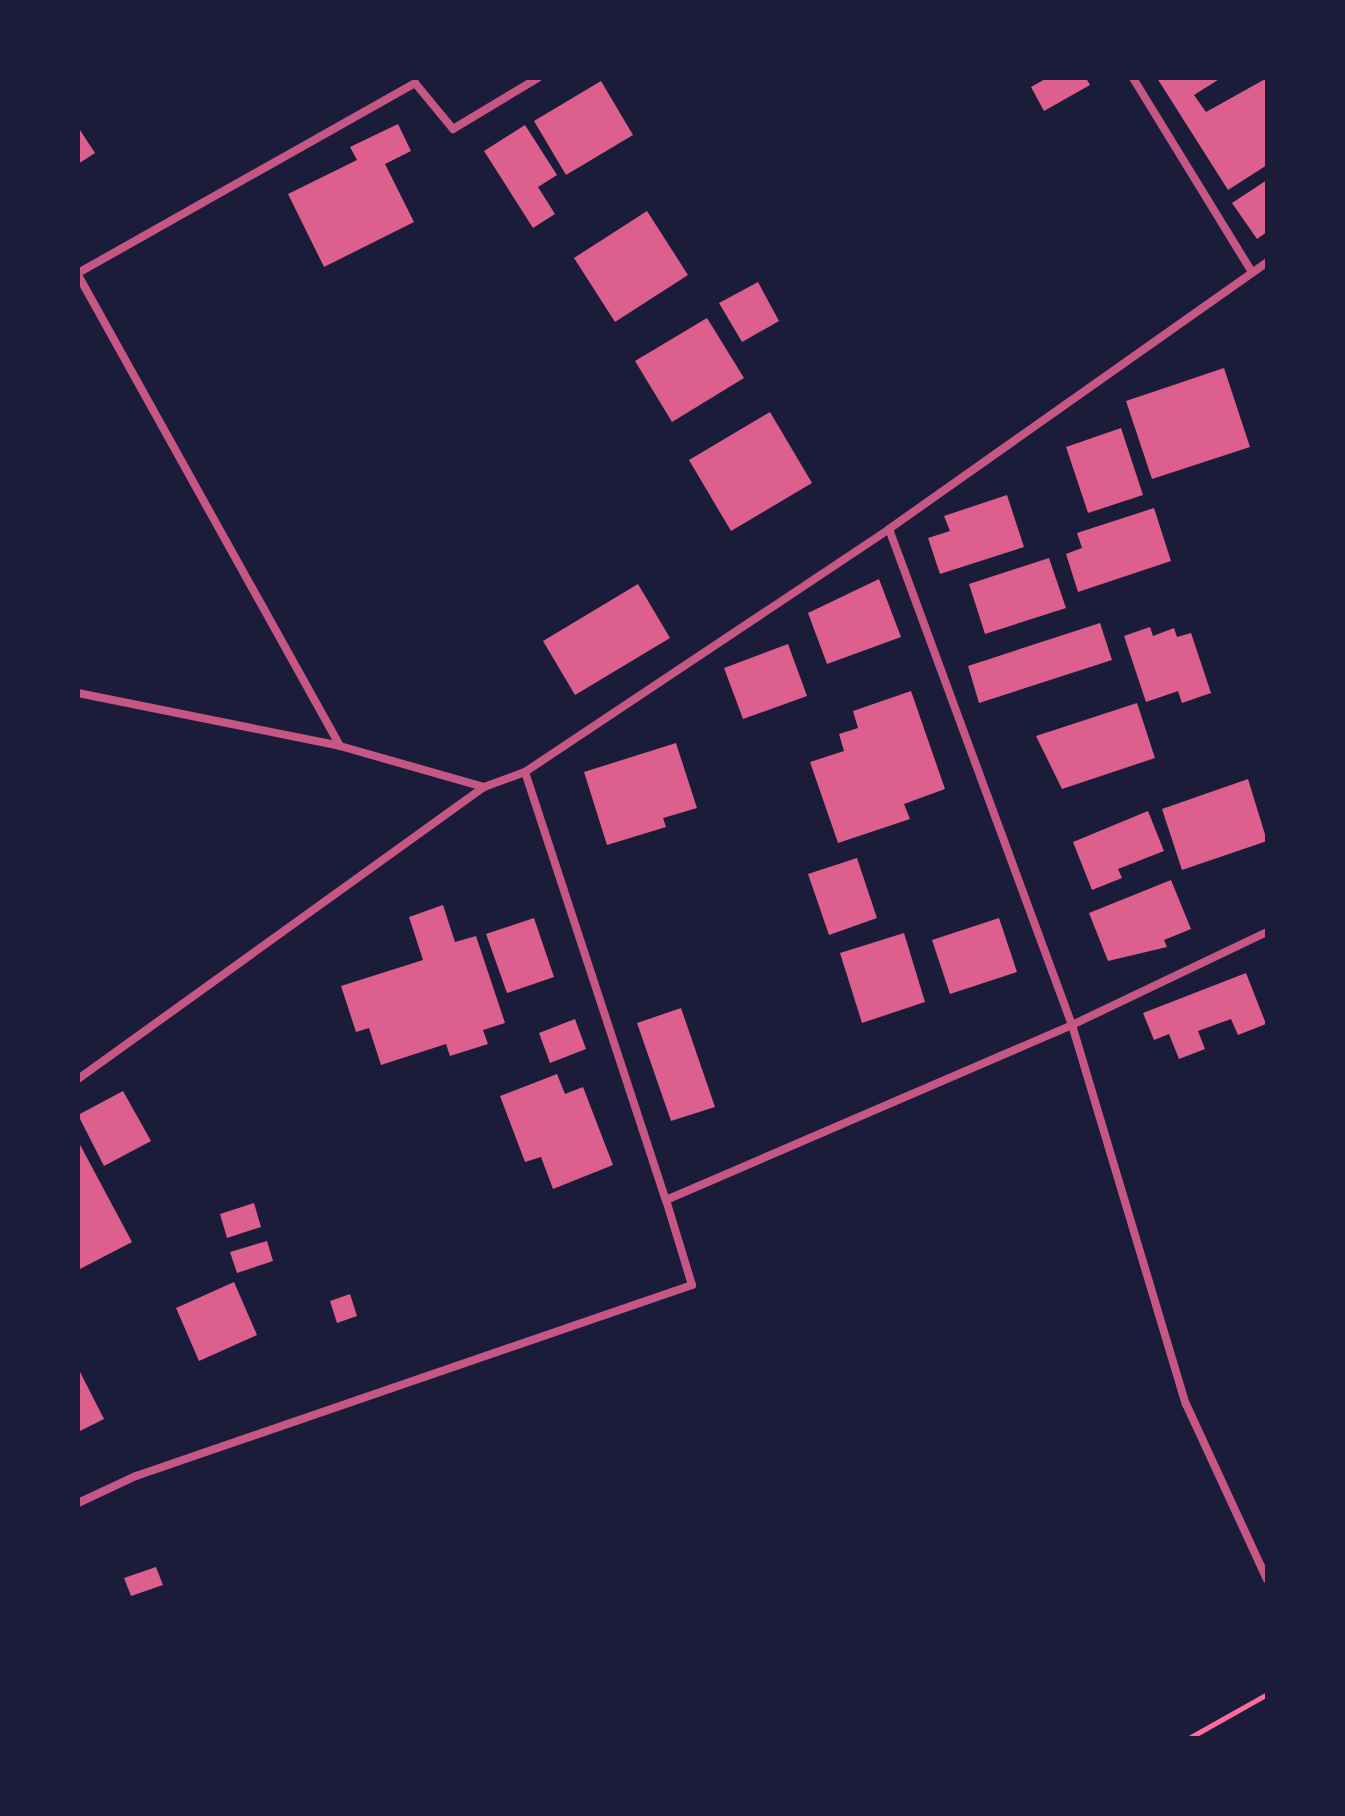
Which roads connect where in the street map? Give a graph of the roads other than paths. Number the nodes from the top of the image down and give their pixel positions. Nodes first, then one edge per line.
1 (538, 78) edge
2 (1133, 78) edge
3 (1267, 262) edge
4 (1252, 272) junction
5 (78, 274) edge
6 (889, 529) junction
7 (78, 693) edge
8 (340, 746) junction
9 (525, 772) junction
10 (484, 787) junction
11 (1267, 932) edge
12 (1072, 1025) junction
13 (79, 1076) edge
14 (666, 1200) junction
15 (78, 1503) edge
16 (1267, 1579) edge

1 - 5 street
2 - 4 street
3 - 4 street
4 - 6 street
5 - 8 street
6 - 9 street
6 - 12 street
7 - 8 street
8 - 10 street
9 - 10 street
9 - 14 street
10 - 13 street
11 - 12 street
12 - 14 street
12 - 16 street
14 - 15 street

